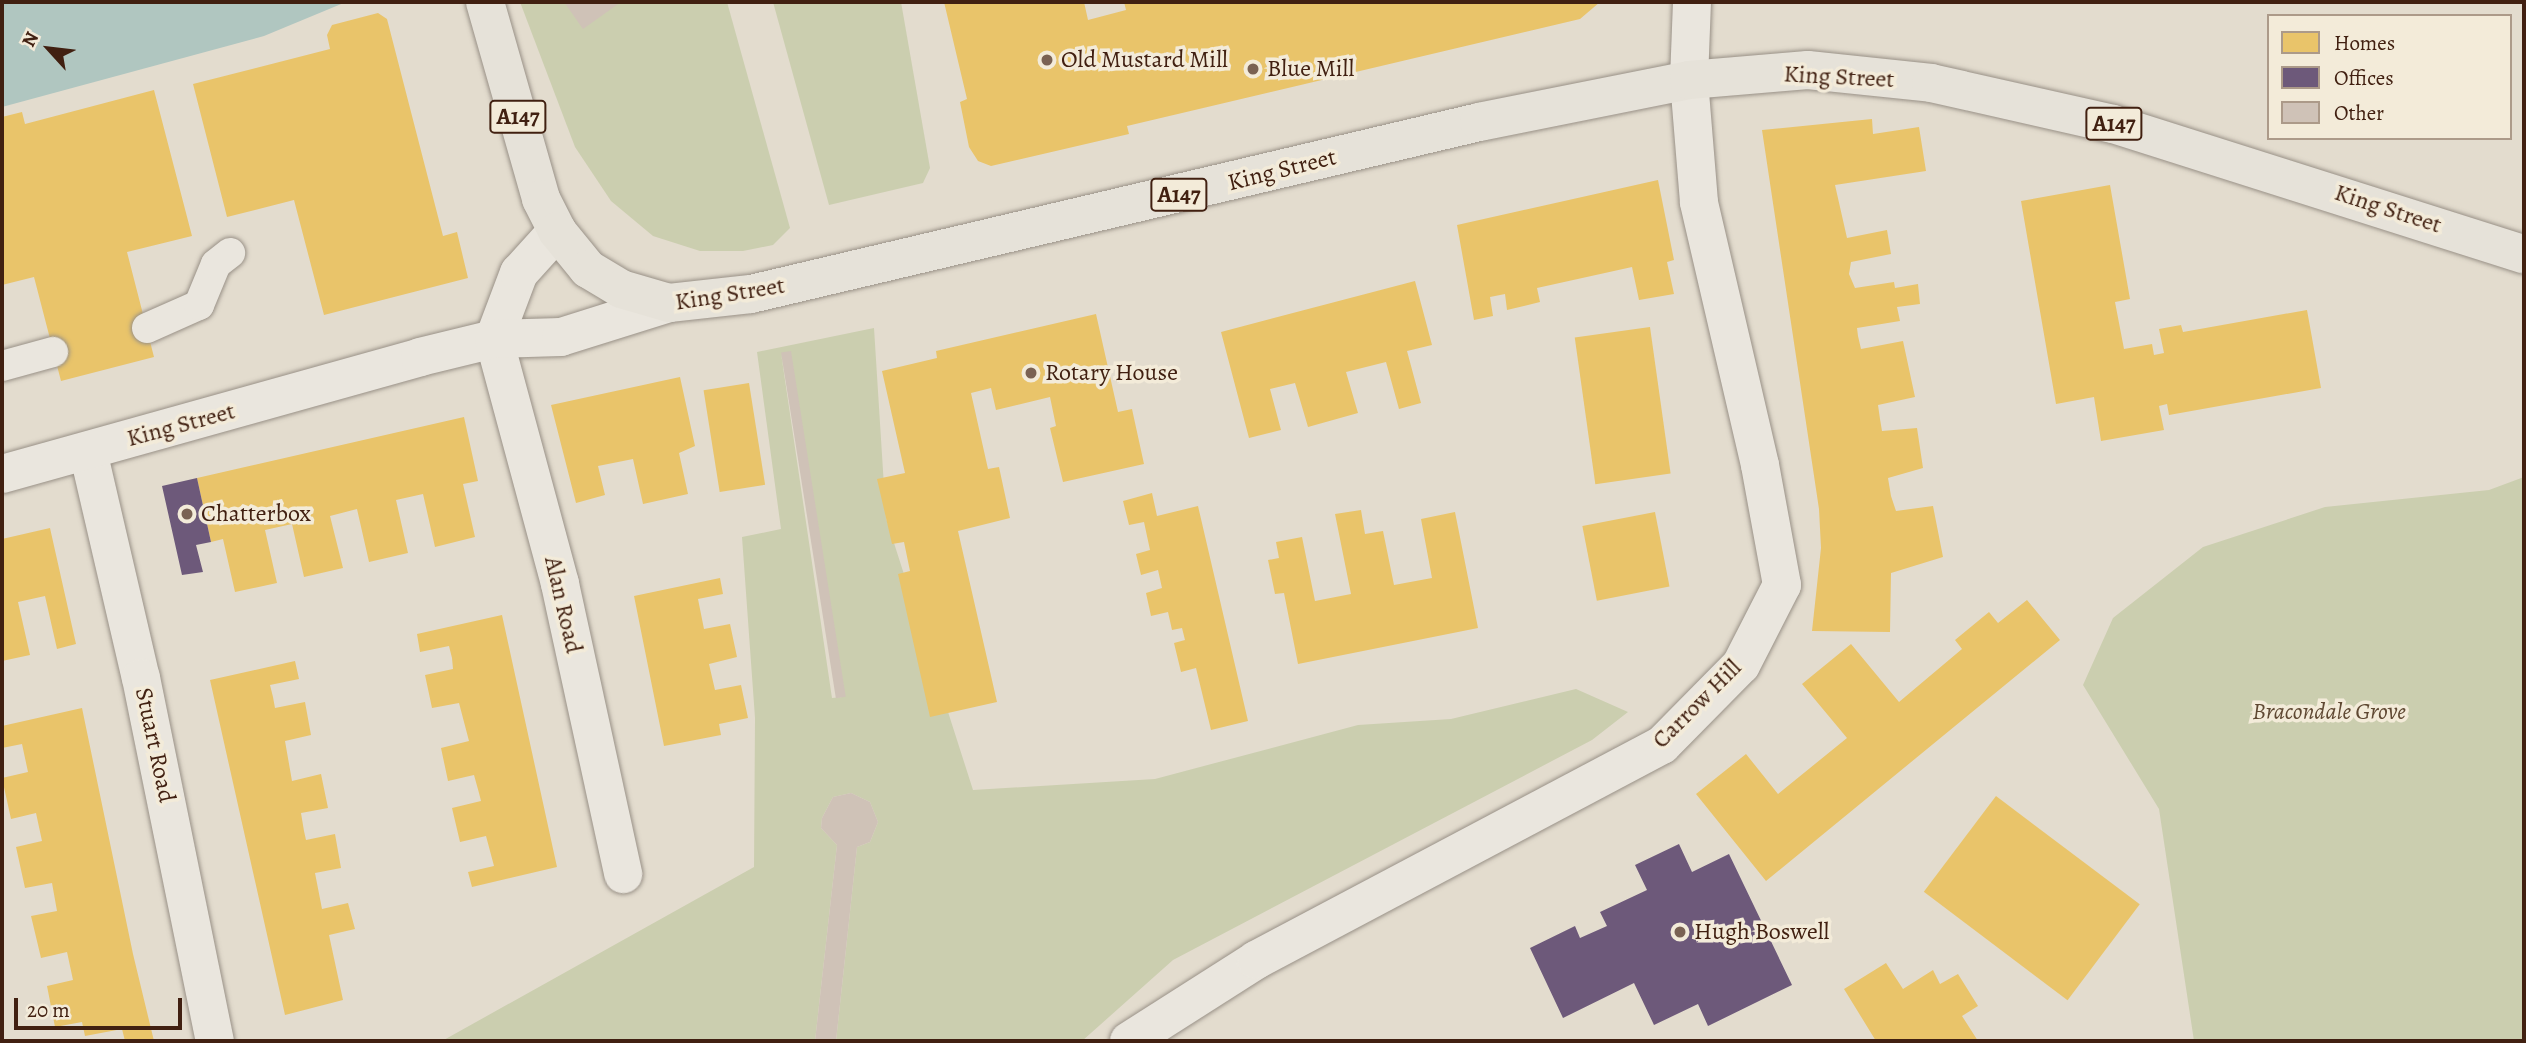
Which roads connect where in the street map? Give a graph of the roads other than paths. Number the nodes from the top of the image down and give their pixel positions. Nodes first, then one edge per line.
1 (485, 2) edge
2 (1692, 2) edge
3 (1689, 80) junction
4 (556, 231) junction
5 (230, 253) dead end
6 (2524, 254) edge
7 (669, 303) junction
8 (147, 328) dead end
9 (494, 339) junction
10 (52, 352) dead end
11 (2, 366) edge
12 (89, 451) junction
13 (2, 474) edge
14 (623, 874) dead end
15 (215, 1041) edge
16 (1129, 1041) edge

1 - 4 main road, A147
2 - 3 street, Carrow Hill
3 - 6 main road, King Street / A147
3 - 7 main road, King Street / A147
3 - 16 street, Carrow Hill
4 - 7 main road, A147
4 - 9 street
5 - 8 lane
7 - 9 street, King Street
9 - 12 street, King Street
9 - 14 street, Alan Road
10 - 11 lane
12 - 13 street, King Street
12 - 15 street, Stuart Road

